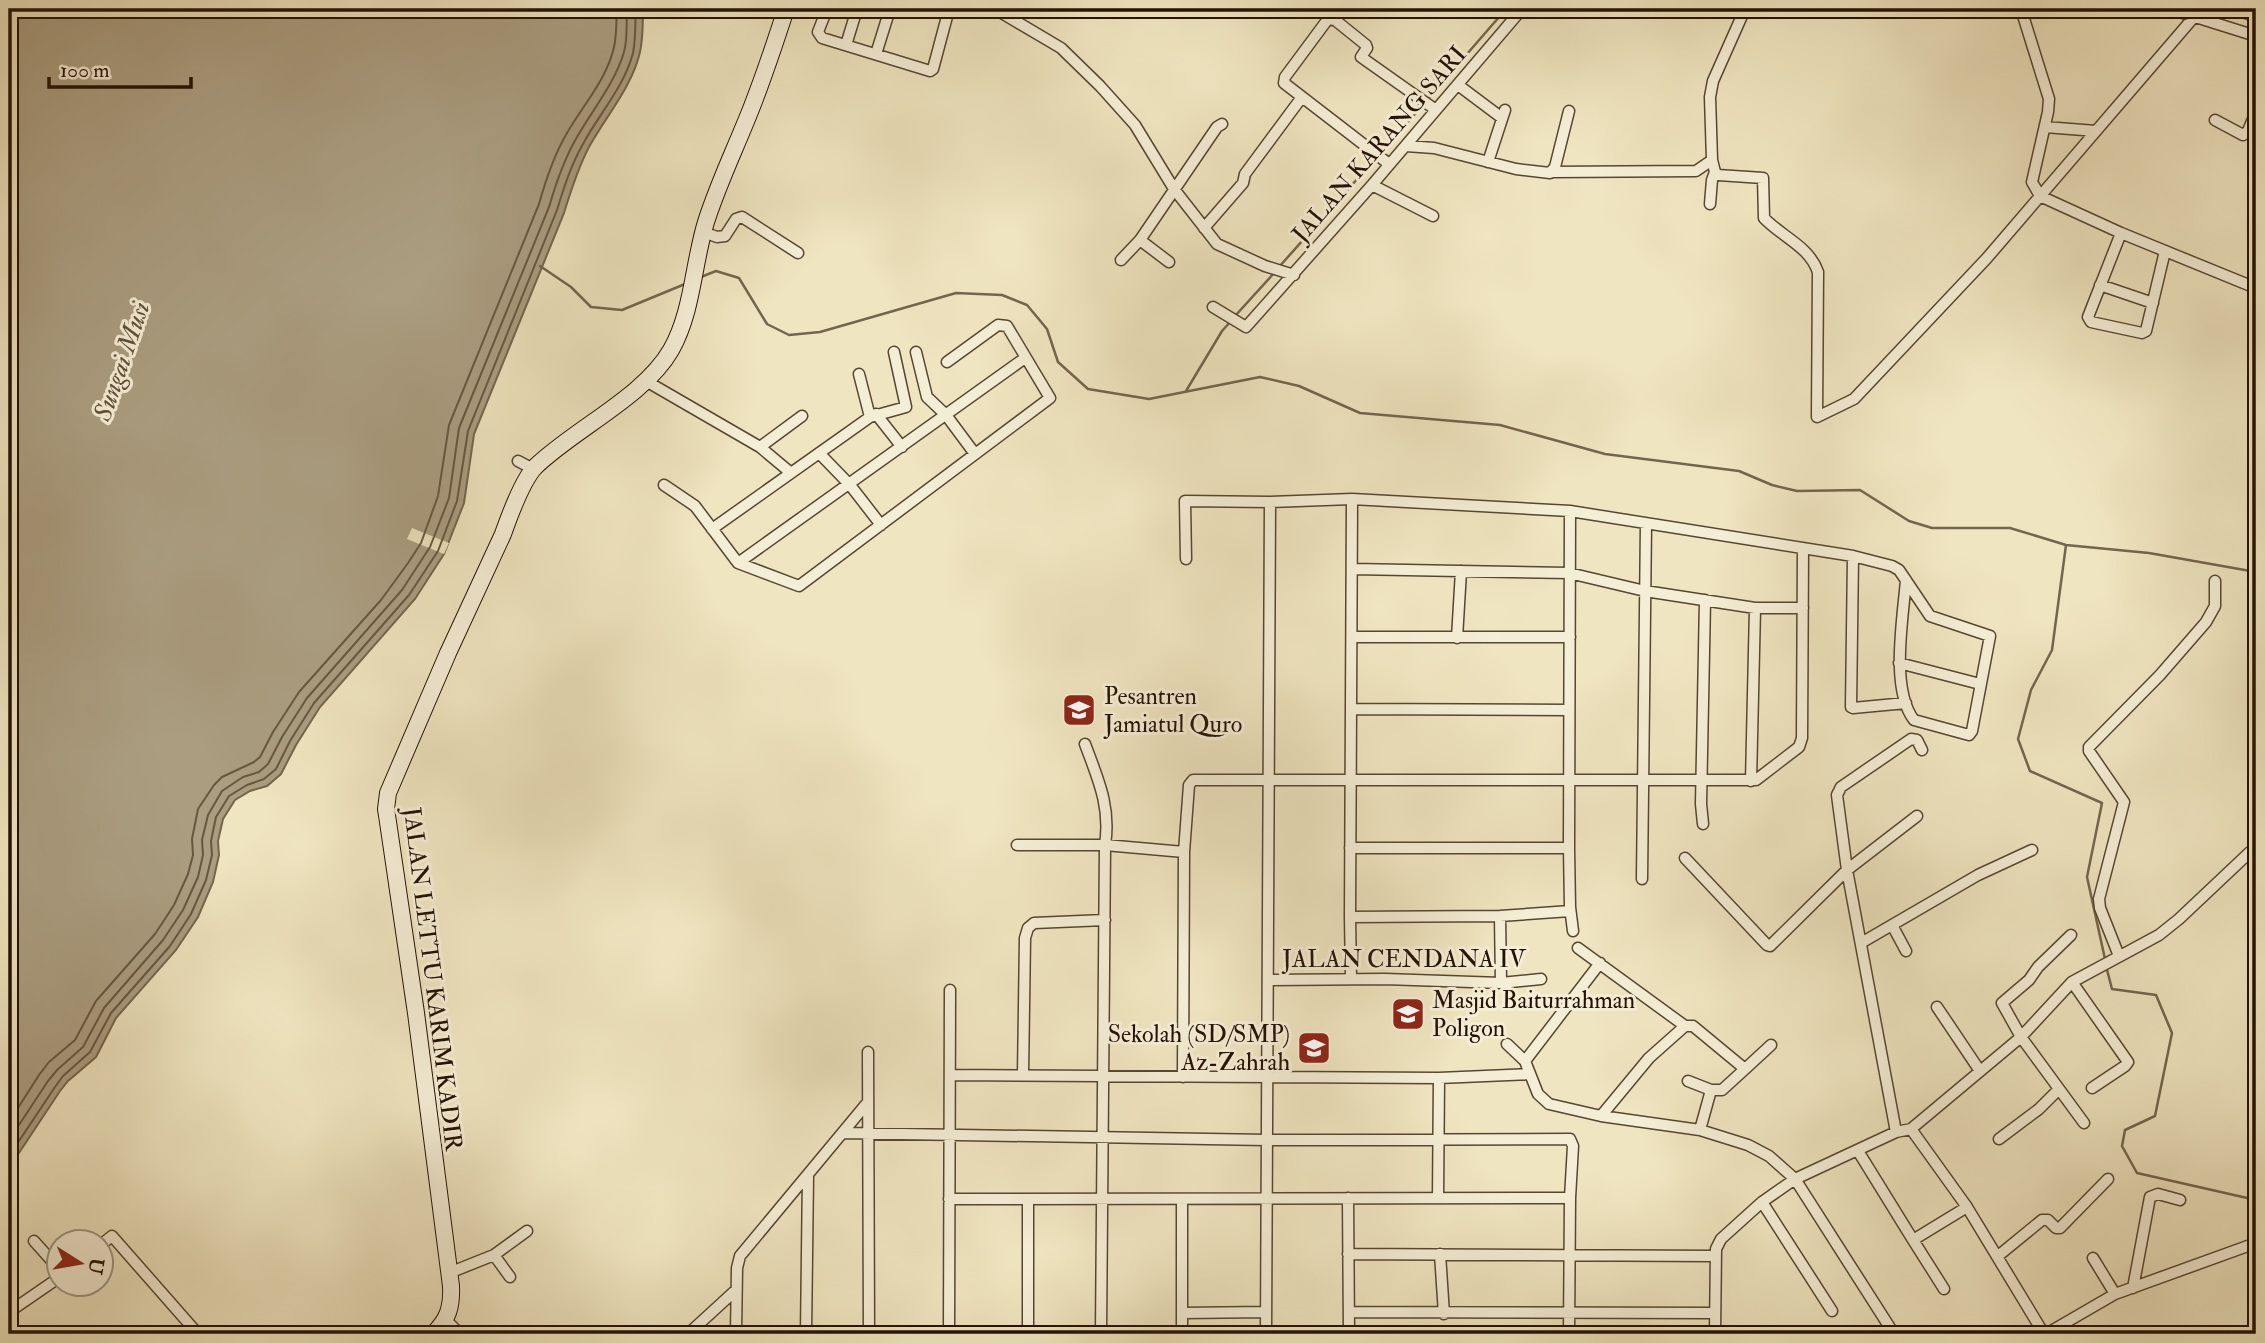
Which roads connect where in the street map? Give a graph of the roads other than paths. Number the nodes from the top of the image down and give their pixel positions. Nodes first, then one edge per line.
1 (786, 9) edge
2 (827, 9) edge
3 (858, 9) edge
4 (890, 9) edge
5 (949, 9) edge
6 (995, 9) edge
7 (1522, 9) edge
8 (1745, 9) edge
9 (2021, 9) edge
10 (2170, 9) edge
11 (2194, 16) junction
12 (2256, 36) edge
13 (846, 45) junction
14 (876, 54) junction
15 (1458, 85) junction
16 (1301, 97) junction
17 (1433, 108) junction
18 (1569, 111) dead end
19 (2256, 118) edge
20 (2215, 120) dead end
21 (1222, 124) dead end
22 (2045, 127) junction
23 (2096, 131) junction
24 (1406, 146) junction
25 (1712, 160) junction
26 (1387, 161) junction
27 (1488, 162) junction
28 (1552, 172) junction
29 (1715, 172) junction
30 (1372, 186) junction
31 (1174, 189) junction
32 (2040, 196) junction
33 (1710, 204) dead end
34 (1433, 216) dead end
35 (1204, 228) junction
36 (2121, 233) junction
37 (701, 239) junction
38 (1140, 240) junction
39 (2165, 251) junction
40 (798, 253) dead end
41 (1121, 260) dead end
42 (1169, 262) dead end
43 (1289, 274) junction
44 (2101, 285) junction
45 (2256, 288) edge
46 (2154, 303) junction
47 (1213, 307) dead end
48 (894, 352) dead end
49 (916, 352) dead end
50 (1025, 358) junction
51 (947, 362) dead end
52 (859, 374) dead end
53 (646, 381) junction
54 (873, 415) junction
55 (946, 415) junction
56 (802, 416) dead end
57 (760, 447) junction
58 (902, 447) junction
59 (819, 453) junction
60 (975, 454) junction
61 (518, 461) dead end
62 (533, 469) junction
63 (791, 473) junction
64 (664, 485) dead end
65 (850, 485) junction
66 (1352, 499) junction
67 (1270, 502) junction
68 (1570, 511) junction
69 (1646, 523) junction
70 (881, 525) junction
71 (712, 529) junction
72 (1803, 548) junction
73 (1853, 556) junction
74 (1186, 559) dead end
75 (738, 563) junction
76 (1353, 569) junction
77 (1461, 571) junction
78 (1569, 573) junction
79 (1906, 580) junction
80 (2215, 581) dead end
81 (1645, 591) junction
82 (1704, 600) junction
83 (1755, 608) junction
84 (1803, 608) junction
85 (1352, 637) junction
86 (1570, 637) junction
87 (1457, 638) junction
88 (1899, 663) junction
89 (1980, 684) junction
90 (1906, 704) junction
91 (1352, 709) junction
92 (1569, 710) junction
93 (1085, 744) dead end
94 (1922, 750) dead end
95 (1269, 779) junction
96 (1351, 780) junction
97 (1569, 780) junction
98 (1642, 781) junction
99 (1703, 781) junction
100 (1751, 781) junction
101 (1917, 816) dead end
102 (1703, 824) dead end
103 (1017, 845) dead end
104 (1105, 845) junction
105 (1350, 848) junction
106 (1569, 848) junction
107 (2032, 850) dead end
108 (1184, 852) junction
109 (1685, 858) dead end
110 (2256, 860) edge
111 (1847, 870) junction
112 (1642, 879) dead end
113 (1570, 911) junction
114 (1500, 916) junction
115 (1350, 917) junction
116 (1105, 920) junction
117 (1892, 925) junction
118 (1573, 930) dead end
119 (2071, 935) dead end
120 (1861, 943) junction
121 (1578, 948) dead end
122 (1906, 951) dead end
123 (2116, 958) junction
124 (1600, 963) junction
125 (1351, 979) junction
126 (1541, 979) dead end
127 (1268, 980) junction
128 (2072, 982) junction
129 (1501, 983) junction
130 (950, 990) dead end
131 (1937, 1007) dead end
132 (1685, 1026) junction
133 (2021, 1037) junction
134 (1507, 1044) dead end
135 (1771, 1045) dead end
136 (868, 1052) dead end
137 (1525, 1061) junction
138 (1745, 1069) junction
139 (1980, 1071) junction
140 (1530, 1074) junction
141 (950, 1075) junction
142 (1023, 1075) junction
143 (1104, 1076) junction
144 (1183, 1077) junction
145 (1267, 1077) junction
146 (1439, 1077) junction
147 (1688, 1081) dead end
148 (2092, 1088) dead end
149 (1712, 1090) junction
150 (2059, 1090) junction
151 (868, 1102) junction
152 (1601, 1116) junction
153 (2084, 1123) dead end
154 (1911, 1129) junction
155 (1700, 1130) junction
156 (868, 1132) junction
157 (1896, 1132) junction
158 (843, 1133) junction
159 (949, 1134) junction
160 (1103, 1137) junction
161 (1999, 1139) dead end
162 (1267, 1140) junction
163 (1437, 1140) junction
164 (1858, 1151) junction
165 (808, 1175) junction
166 (1795, 1179) junction
167 (2108, 1179) dead end
168 (1267, 1198) junction
169 (1348, 1198) junction
170 (1438, 1198) junction
171 (1570, 1198) junction
172 (949, 1199) junction
173 (1028, 1199) junction
174 (1103, 1199) junction
175 (1182, 1199) junction
176 (2180, 1200) dead end
177 (1762, 1202) junction
178 (1967, 1207) junction
179 (527, 1231) dead end
180 (1913, 1240) junction
181 (34, 1241) dead end
182 (116, 1241) edge
183 (2256, 1243) edge
184 (46, 1254) edge
185 (1348, 1254) junction
186 (1440, 1254) junction
187 (494, 1255) junction
188 (1570, 1255) junction
189 (1714, 1256) junction
190 (1998, 1256) junction
191 (2092, 1258) dead end
192 (449, 1273) junction
193 (510, 1277) dead end
194 (46, 1287) edge
195 (2133, 1288) junction
196 (1944, 1289) dead end
197 (736, 1290) junction
198 (2115, 1294) junction
199 (1832, 1311) dead end
200 (9, 1312) edge
201 (1266, 1312) junction
202 (1349, 1312) junction
203 (1182, 1313) junction
204 (1569, 1313) junction
205 (1716, 1313) junction
206 (1444, 1314) junction
207 (446, 1320) junction
208 (198, 1334) edge
209 (433, 1334) edge
210 (460, 1334) edge
211 (688, 1334) edge
212 (736, 1334) edge
213 (806, 1334) edge
214 (869, 1334) edge
215 (949, 1334) edge
216 (1028, 1334) edge
217 (1101, 1334) edge
218 (1182, 1334) edge
219 (1266, 1334) edge
220 (1349, 1334) edge
221 (1569, 1334) edge
222 (1715, 1334) edge
223 (1894, 1334) edge
224 (2045, 1334) edge

1 - 37 street, JALAN LETTU KARIM KADIR
2 - 13 street
3 - 13 street
4 - 14 street
5 - 14 street
6 - 31 street
7 - 15 street, JALAN KARANG SARI
8 - 25 street
9 - 22 street
10 - 11 street
11 - 12 street
11 - 23 street
13 - 14 street
15 - 17 street, JALAN KARANG SARI
15 - 27 street
16 - 17 street
16 - 26 street
16 - 35 street
17 - 24 street, JALAN KARANG SARI
18 - 28 street
19 - 20 street
21 - 31 street
22 - 23 street
22 - 32 street
23 - 32 street
24 - 26 street, JALAN KARANG SARI
24 - 27 street
25 - 28 street
25 - 29 street
26 - 30 street, JALAN KARANG SARI
27 - 28 street
29 - 32 street
29 - 33 street
30 - 34 street
30 - 43 street, JALAN KARANG SARI
31 - 35 street
31 - 38 street
32 - 36 street
35 - 43 street
36 - 39 street
36 - 44 street
37 - 40 street
37 - 53 street, JALAN LETTU KARIM KADIR
38 - 41 street
38 - 42 street
39 - 45 street
39 - 46 street
43 - 47 street, JALAN KARANG SARI
44 - 46 street
44 - 46 street
48 - 54 street
49 - 55 street
50 - 51 street
50 - 55 street
50 - 60 street
52 - 54 street
53 - 57 street
53 - 62 street, JALAN LETTU KARIM KADIR
54 - 58 street
54 - 59 street
55 - 58 street
55 - 60 street
56 - 57 street
57 - 63 street
58 - 65 street
59 - 63 street
59 - 65 street
60 - 70 street
61 - 62 street
62 - 192 street, JALAN LETTU KARIM KADIR
63 - 71 street
64 - 71 street
65 - 70 street
65 - 75 street
66 - 67 street
66 - 68 street
66 - 76 street
67 - 74 street
67 - 95 street
68 - 69 street
68 - 78 street
69 - 72 street
69 - 81 street
70 - 75 street
71 - 75 street
72 - 73 street
72 - 84 street
73 - 79 street
73 - 90 street
76 - 77 street
76 - 85 street
77 - 78 street
77 - 87 street
78 - 81 street
78 - 86 street
79 - 88 street
79 - 89 street
80 - 123 street
81 - 82 street
81 - 98 street
82 - 83 street
82 - 99 street
83 - 84 street
83 - 100 street
84 - 100 street
85 - 87 street
85 - 91 street
86 - 87 street
86 - 92 street
88 - 89 street
88 - 90 street
89 - 90 street
91 - 92 street
91 - 96 street
92 - 97 street
93 - 104 street
94 - 111 street
95 - 96 street
95 - 108 street
95 - 127 street
96 - 97 street
96 - 105 street
97 - 98 street
97 - 106 street
98 - 99 street
98 - 112 street
99 - 100 street
99 - 102 street
101 - 111 street
103 - 104 street
104 - 108 street
104 - 116 street
105 - 106 street
105 - 115 street
106 - 113 street
107 - 117 street
108 - 144 street
109 - 111 street
110 - 123 street
111 - 120 street
113 - 114 street
113 - 118 street
114 - 115 street
114 - 129 street
115 - 125 street
116 - 142 street
116 - 143 street
117 - 120 street
117 - 122 street
119 - 133 street
120 - 157 street
121 - 124 street
123 - 128 street
124 - 132 street
124 - 137 street
125 - 127 street, JALAN CENDANA IV
125 - 129 street, JALAN CENDANA IV
126 - 129 street, JALAN CENDANA IV
127 - 145 street
128 - 133 street
128 - 148 street
130 - 141 street
131 - 139 street
132 - 138 street
132 - 152 street
133 - 139 street
133 - 150 street
134 - 137 street
135 - 138 street
136 - 151 street
137 - 140 street
138 - 149 street
139 - 154 street
140 - 146 street
140 - 152 street
141 - 142 street
141 - 159 street
142 - 143 street
143 - 144 street
143 - 160 street
144 - 145 street
145 - 146 street
145 - 162 street
146 - 163 street
147 - 149 street
149 - 155 street
150 - 153 street
150 - 161 street
151 - 156 street
151 - 158 street
152 - 155 street
154 - 157 street
154 - 178 street
155 - 166 street
156 - 158 street
156 - 159 street
156 - 214 street
157 - 164 street
158 - 165 street
159 - 160 street
159 - 172 street
160 - 162 street
160 - 174 street
162 - 163 street
162 - 168 street
163 - 170 street
163 - 171 street
164 - 166 street
164 - 180 street
165 - 197 street
165 - 213 street
166 - 177 street
166 - 223 street
167 - 190 street
168 - 169 street
168 - 175 street
168 - 201 street
169 - 170 street
169 - 185 street
170 - 171 street
171 - 188 street
172 - 173 street
172 - 215 street
173 - 174 street
173 - 216 street
174 - 175 street
174 - 217 street
175 - 203 street
176 - 195 street
177 - 189 street
177 - 199 street
178 - 180 street
178 - 190 street
179 - 187 street
180 - 196 street
181 - 184 street
182 - 208 street
183 - 195 street
185 - 186 street
185 - 202 street
186 - 188 street
186 - 206 street
187 - 192 street
187 - 193 street
188 - 189 street
188 - 204 street
189 - 205 street
190 - 224 street
191 - 198 street
192 - 207 street, JALAN LETTU KARIM KADIR
194 - 200 street
195 - 198 street
197 - 211 street
197 - 212 street
198 - 224 street
201 - 203 street
201 - 219 street
202 - 206 street
202 - 220 street
203 - 218 street
204 - 205 street
204 - 206 street
204 - 221 street
205 - 222 street
207 - 209 street
207 - 210 street

